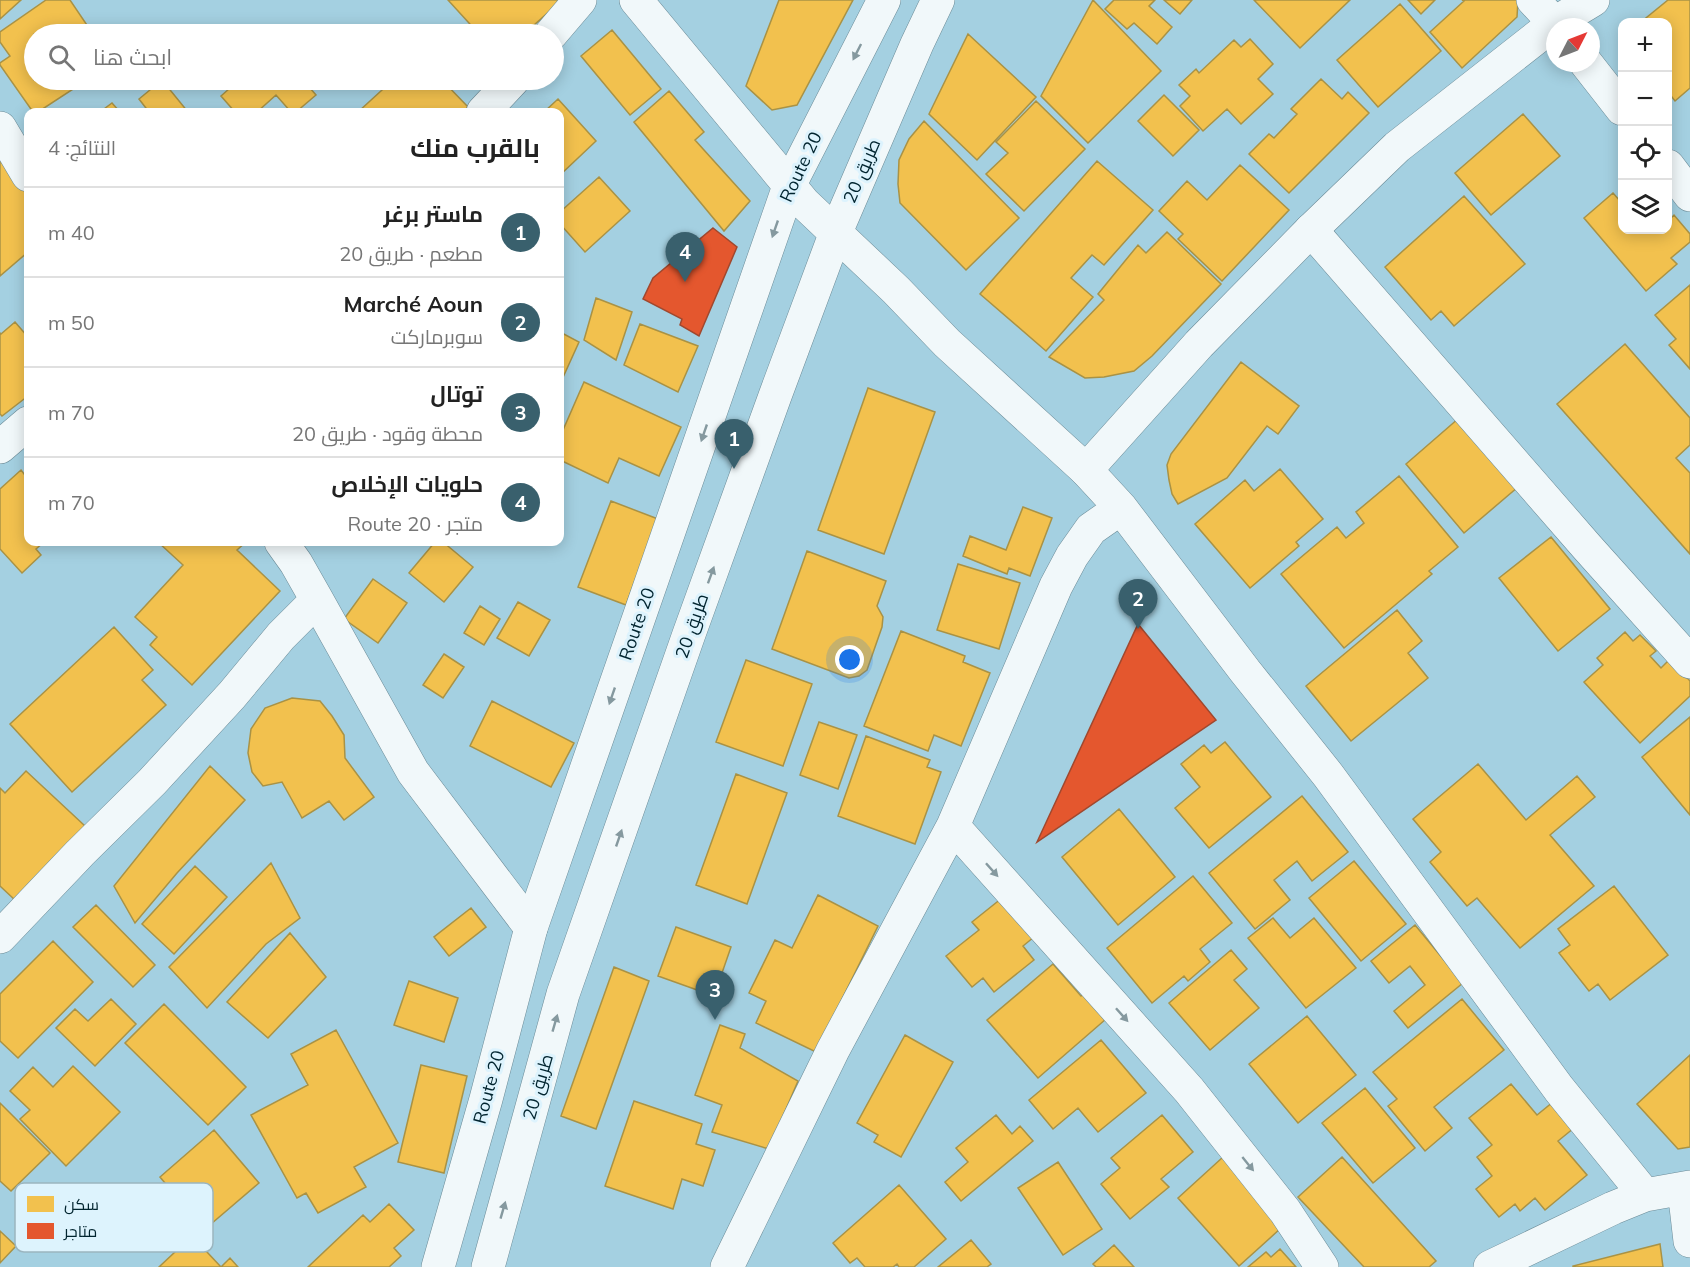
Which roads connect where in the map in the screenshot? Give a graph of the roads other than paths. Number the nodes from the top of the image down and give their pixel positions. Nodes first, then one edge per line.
1 (580, 0) edge
2 (636, 0) edge
3 (884, 0) edge
4 (938, 0) edge
5 (1593, 0) edge
6 (1548, 17) edge
7 (560, 24) edge
8 (1594, 72) edge
9 (504, 90) edge
10 (1618, 103) edge
11 (487, 108) edge
12 (0, 128) edge
13 (24, 168) edge
14 (1672, 171) edge
15 (789, 186) junction
16 (1690, 195) edge
17 (1311, 230) junction
18 (836, 232) junction
19 (24, 426) edge
20 (0, 447) edge
21 (1086, 470) junction
22 (1121, 508) junction
23 (293, 549) edge
24 (317, 600) junction
25 (1690, 662) edge
26 (953, 826) junction
27 (531, 928) junction
28 (0, 938) edge
29 (1687, 1188) edge
30 (1645, 1195) junction
31 (1690, 1241) edge
32 (438, 1267) edge
33 (488, 1267) edge
34 (727, 1267) edge
35 (1322, 1267) edge
36 (1490, 1267) edge

1 - 7 street
2 - 15 street
3 -> 15 street, Route 20
4 - 18 street, طريق 20
5 - 6 street
6 - 17 street
8 - 10 street
9 - 11 street
12 - 13 street
14 - 16 street
15 - 18 street
15 -> 27 street, Route 20
17 - 21 street
17 - 25 street
18 - 21 street
33 -> 18 street, طريق 20
19 - 20 street
21 - 22 street
22 - 26 street
22 - 30 street
23 - 24 street
24 - 27 street
24 - 28 street
26 - 34 street
26 -> 35 street
27 - 32 street, Route 20
29 - 30 street
29 - 31 street
30 - 36 street

